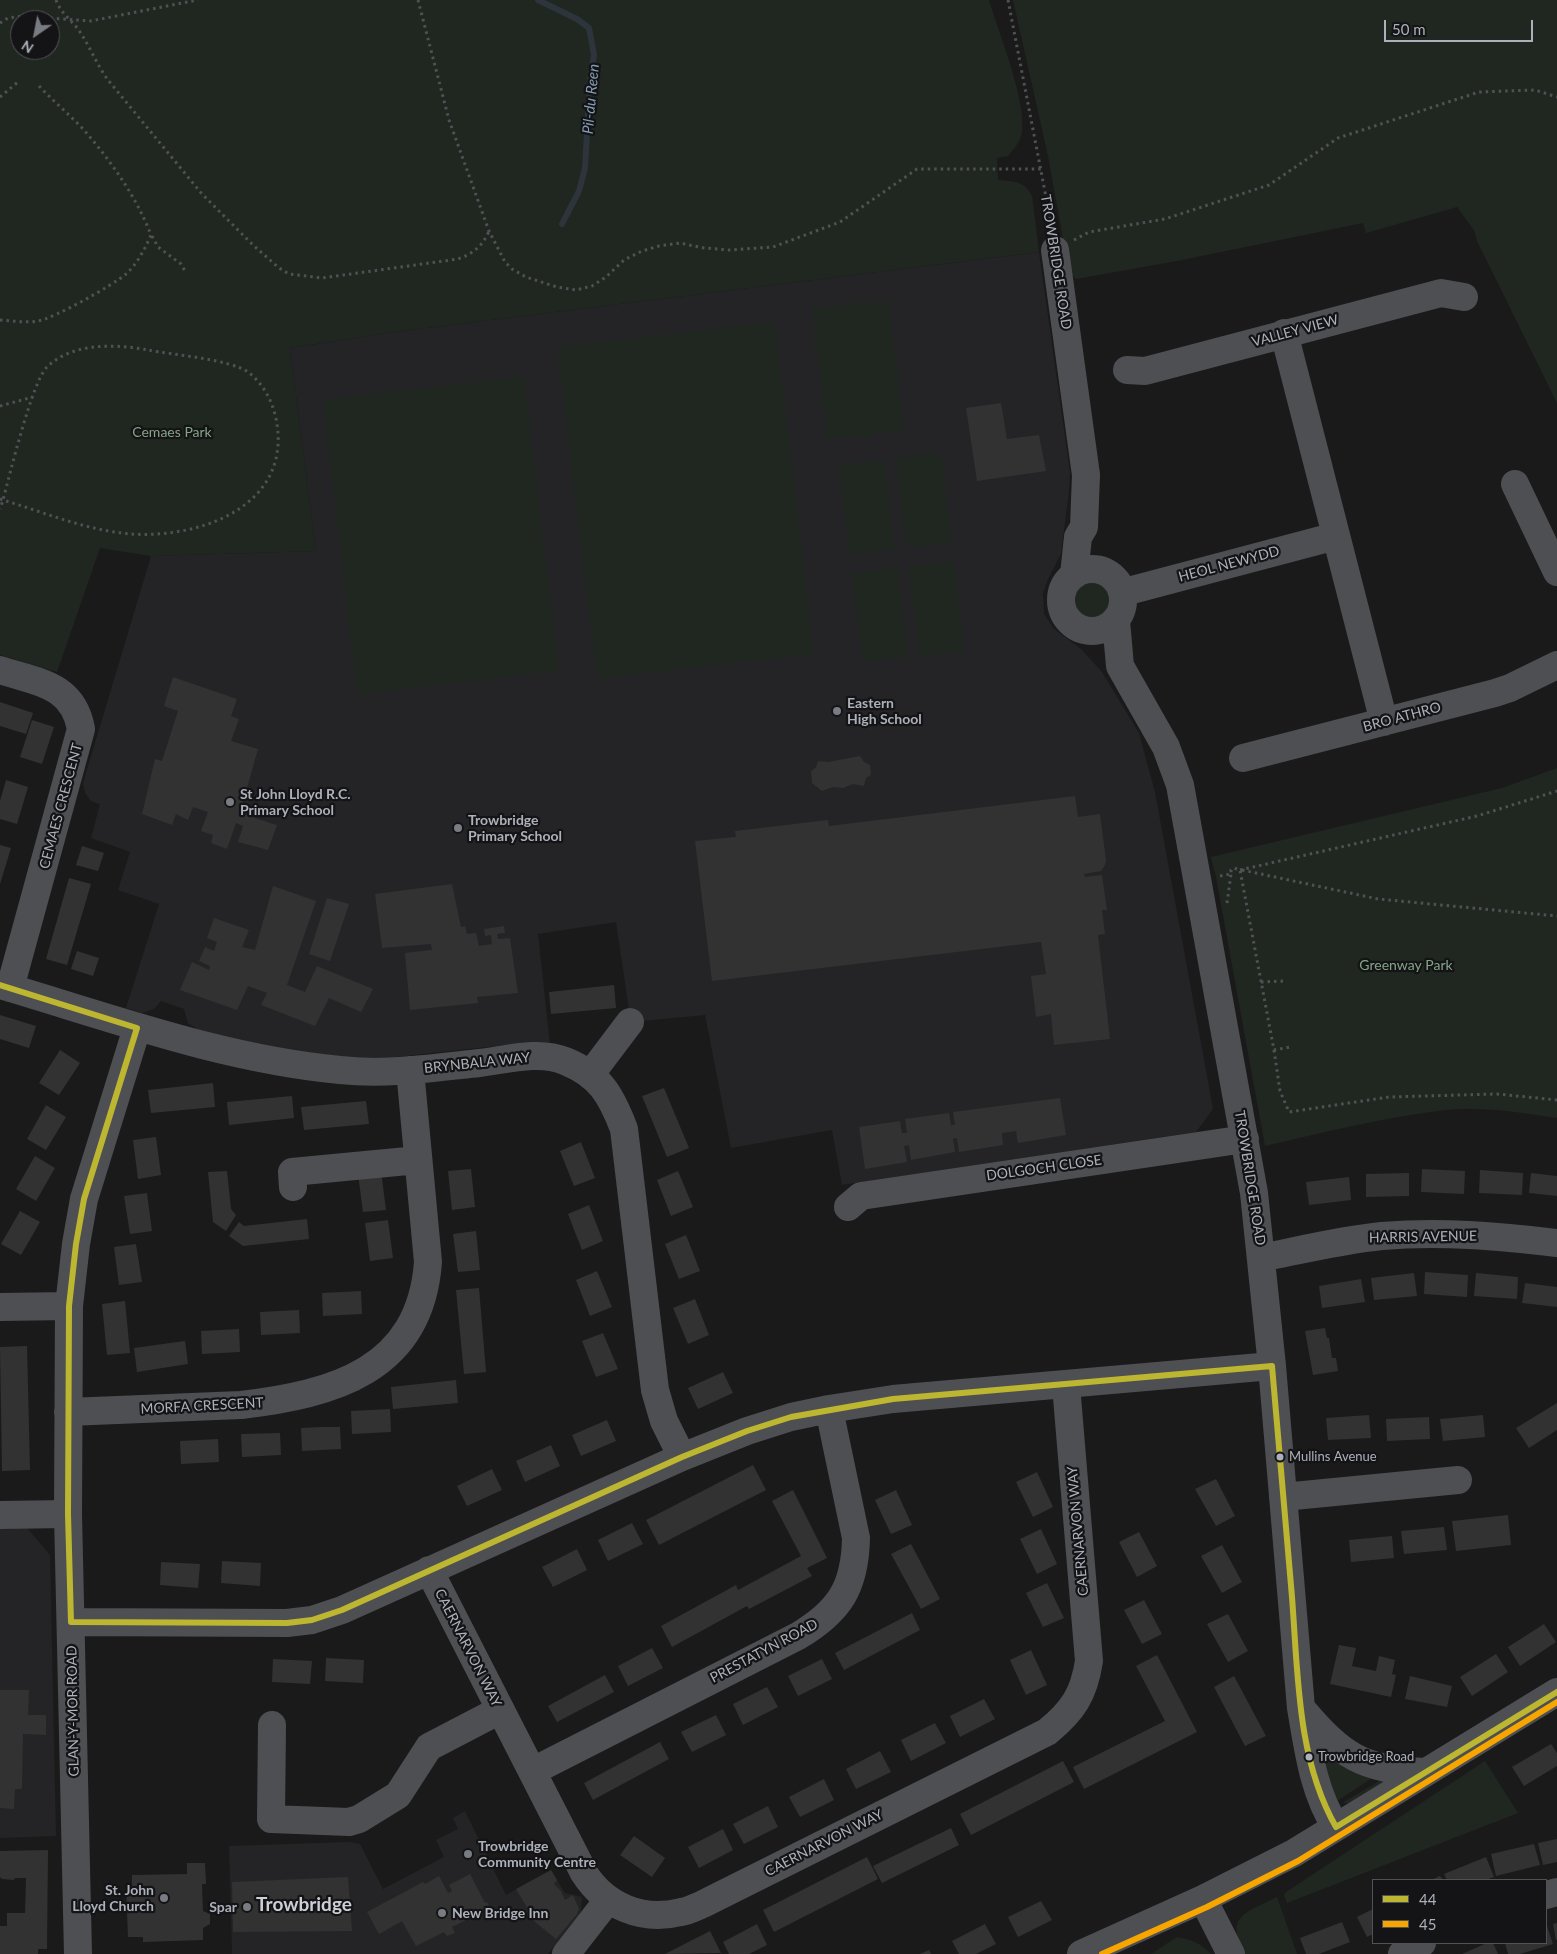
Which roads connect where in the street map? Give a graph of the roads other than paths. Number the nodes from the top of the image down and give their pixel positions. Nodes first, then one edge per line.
1 (1055, 250) road end
2 (1464, 297) dead end
3 (1284, 333) junction
4 (1127, 370) dead end
5 (1516, 484) dead end
6 (1084, 527) junction
7 (1336, 536) junction
8 (1102, 570) junction
9 (1557, 572) edge
10 (1074, 575) junction
11 (1122, 590) junction
12 (1116, 621) junction
13 (1083, 630) junction
14 (1557, 665) edge
15 (1120, 666) junction
16 (0, 670) edge
17 (1384, 722) junction
18 (1243, 758) dead end
19 (5, 986) edge
20 (630, 1022) dead end
21 (137, 1028) junction
22 (410, 1070) junction
23 (590, 1075) junction
24 (1245, 1139) junction
25 (418, 1160) junction
26 (293, 1187) dead end
27 (848, 1207) dead end
28 (1557, 1243) edge
29 (1261, 1258) junction
30 (69, 1306) junction
31 (0, 1307) edge
32 (1272, 1366) junction
33 (1066, 1385) junction
34 (829, 1409) junction
35 (68, 1412) junction
36 (682, 1457) junction
37 (1458, 1480) dead end
38 (1283, 1497) junction
39 (68, 1514) junction
40 (0, 1515) edge
41 (429, 1570) junction
42 (71, 1622) junction
43 (1557, 1692) edge
44 (1301, 1708) junction
45 (500, 1710) junction
46 (272, 1725) dead end
47 (533, 1771) junction
48 (1424, 1772) junction
49 (1336, 1827) junction
50 (1203, 1899) junction
51 (608, 1900) junction
52 (1420, 1944) edge
53 (78, 1954) edge
54 (566, 1954) edge
55 (1081, 1954) edge
56 (1230, 1954) edge
57 (1402, 1954) edge

1 - 6 street, TROWBRIDGE ROAD
2 - 3 street, VALLEY VIEW
3 - 4 street, VALLEY VIEW
3 - 7 street
5 - 9 street
6 - 8 street, TROWBRIDGE ROAD
6 - 10 street, TROWBRIDGE ROAD
7 - 11 street, HEOL NEWYDD
7 - 17 street
8 - 10 street
8 - 11 street, TROWBRIDGE ROAD
10 - 13 street, TROWBRIDGE ROAD
11 - 12 street, TROWBRIDGE ROAD
12 - 13 street
12 - 15 street, TROWBRIDGE ROAD
13 - 15 street, TROWBRIDGE ROAD
14 - 17 street, BRO ATHRO
15 - 24 street, TROWBRIDGE ROAD
16 - 19 street, CEMAES CRESCENT
17 - 18 street, BRO ATHRO
19 - 21 street, BRYNBALA WAY
20 - 23 street
21 - 22 street, BRYNBALA WAY
21 - 30 street, GLAN-Y-MOR ROAD
22 - 23 street, BRYNBALA WAY
22 - 25 street, MORFA CRESCENT
23 - 36 street, BRYNBALA WAY
24 - 27 street, DOLGOCH CLOSE
24 - 29 street, TROWBRIDGE ROAD
25 - 26 street
25 - 35 street, MORFA CRESCENT
28 - 29 street, HARRIS AVENUE
29 - 32 street, TROWBRIDGE ROAD
30 - 31 street
30 - 35 street, GLAN-Y-MOR ROAD
32 - 33 street
32 - 38 street, TROWBRIDGE ROAD
33 - 34 street
33 - 51 street, CAERNARVON WAY
34 - 36 street
34 - 47 street, PRESTATYN ROAD
35 - 39 street, GLAN-Y-MOR ROAD
36 - 41 street
37 - 38 street
38 - 44 street, TROWBRIDGE ROAD
39 - 40 street
39 - 42 street, GLAN-Y-MOR ROAD
41 - 42 street
41 - 45 street, CAERNARVON WAY
42 - 53 street, GLAN-Y-MOR ROAD
43 - 48 street
44 - 48 street
44 - 49 street, TROWBRIDGE ROAD
45 - 46 street
45 - 47 street, CAERNARVON WAY
47 - 51 street, CAERNARVON WAY
48 - 49 street
49 - 50 street
50 - 55 street
50 - 56 street
51 - 54 street
52 - 57 street

